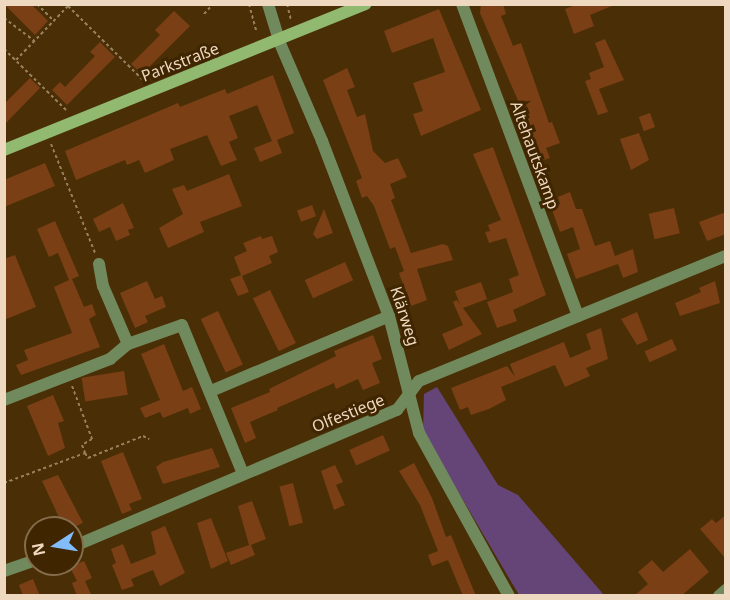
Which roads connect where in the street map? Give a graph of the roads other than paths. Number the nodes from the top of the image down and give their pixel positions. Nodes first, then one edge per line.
1 (268, 4) edge
2 (366, 4) edge
3 (462, 4) edge
4 (279, 41) junction
5 (4, 150) edge
6 (726, 256) edge
7 (99, 264) road end
8 (389, 315) junction
9 (578, 316) junction
10 (128, 344) junction
11 (211, 391) junction
12 (408, 398) junction
13 (4, 400) edge
14 (243, 474) junction
15 (84, 542) edge
16 (24, 564) edge
17 (4, 571) edge
18 (726, 590) edge
19 (509, 596) edge
20 (718, 596) edge

1 - 4 street, Klärweg
2 - 4 street, Parkstraße
3 - 9 street, Altehautskamp
4 - 5 street, Parkstraße
4 - 8 street, Klärweg
6 - 9 street, Olfestiege
7 - 10 street
8 - 11 street
8 - 12 street, Klärweg
9 - 12 street, Olfestiege
10 - 11 street
10 - 13 street
11 - 14 street
12 - 14 street, Olfestiege
12 - 19 street, Klärweg
14 - 15 street, Olfestiege
16 - 17 street
18 - 20 street

